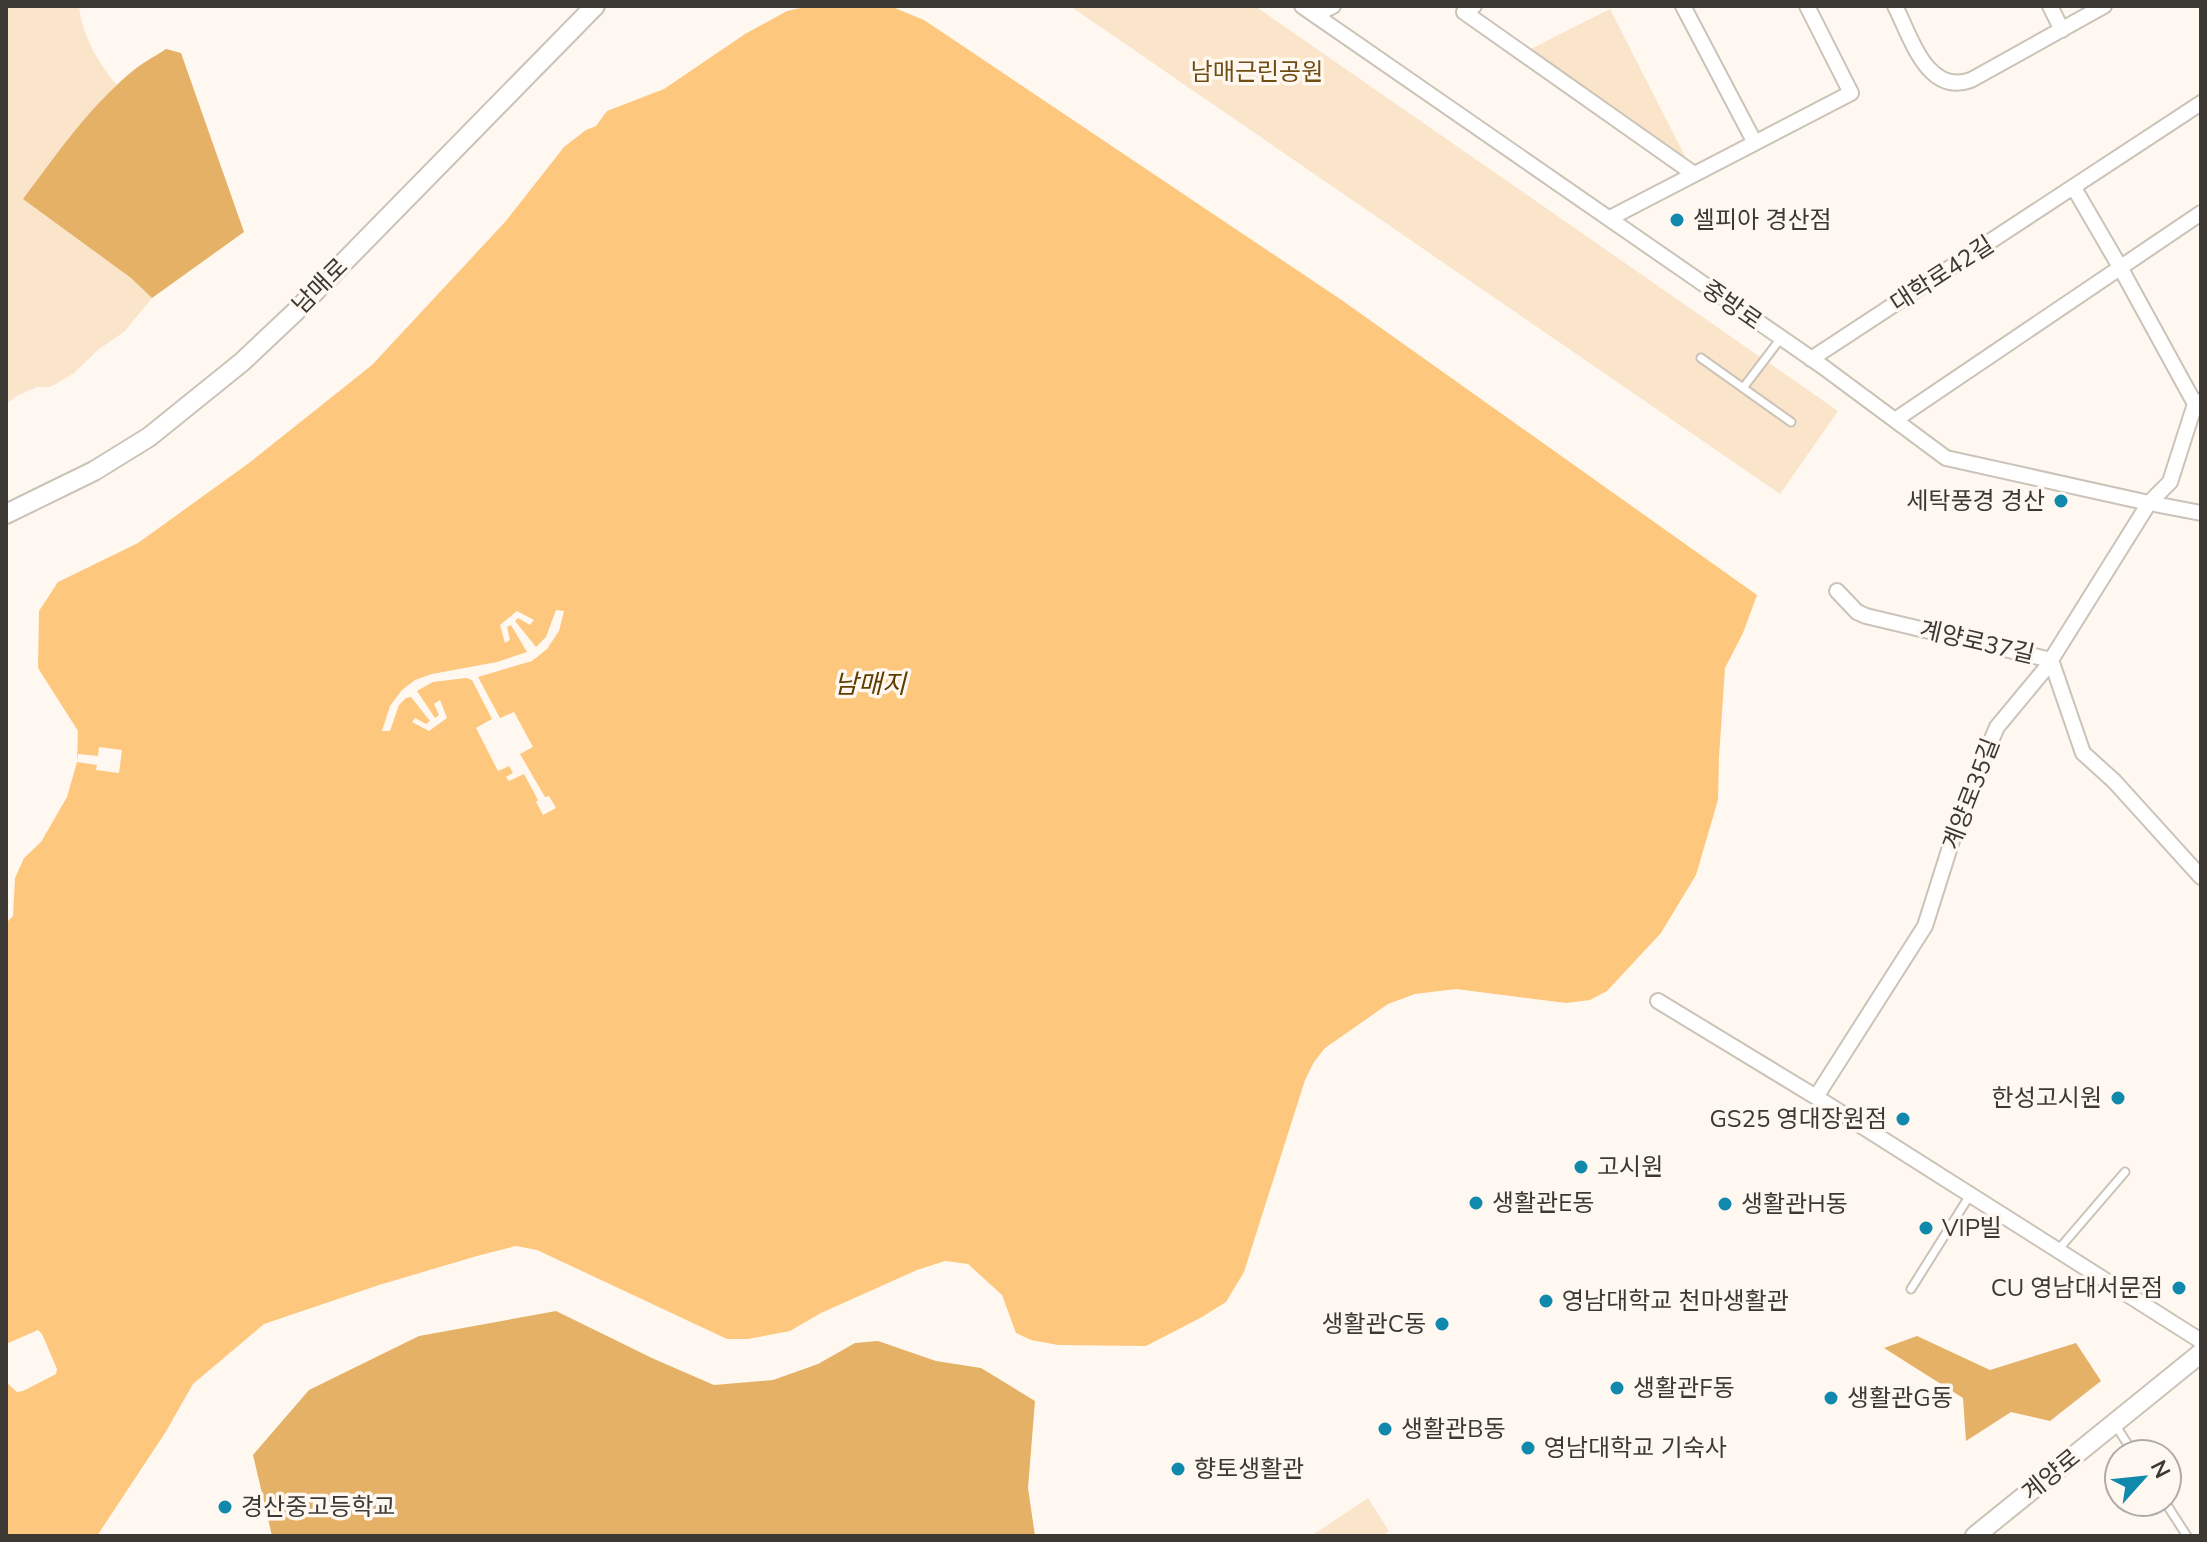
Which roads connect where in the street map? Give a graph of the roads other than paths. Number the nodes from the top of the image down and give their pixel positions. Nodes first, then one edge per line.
1 (595, 6) edge
2 (1302, 6) edge
3 (1333, 6) edge
4 (1474, 6) edge
5 (1683, 6) edge
6 (1807, 6) edge
7 (1895, 6) edge
8 (2050, 6) edge
9 (2104, 6) edge
10 (1315, 15) junction
11 (2062, 30) junction
12 (2201, 103) edge
13 (1755, 143) junction
14 (1694, 174) junction
15 (2074, 188) junction
16 (2201, 213) edge
17 (1610, 218) junction
18 (2120, 267) junction
19 (1781, 338) junction
20 (1701, 358) dead end
21 (1811, 359) junction
22 (1743, 388) junction
23 (2198, 402) edge
24 (1895, 420) junction
25 (1791, 422) dead end
26 (2149, 503) junction
27 (2201, 513) edge
28 (6, 514) edge
29 (1837, 591) dead end
30 (2051, 660) junction
31 (2201, 877) edge
32 (1658, 1001) dead end
33 (1816, 1097) junction
34 (2125, 1172) dead end
35 (1970, 1195) junction
36 (2058, 1250) junction
37 (1911, 1289) dead end
38 (2201, 1341) edge
39 (2201, 1353) edge
40 (2115, 1424) junction
41 (2124, 1438) edge
42 (2175, 1518) edge
43 (1975, 1536) edge
44 (2187, 1536) edge

1 - 28 street, 남매로
2 - 10 street, 중방로
3 - 10 street
4 - 14 street
5 - 13 street
6 - 13 street
7 - 11 street
8 - 11 street
9 - 11 street
10 - 17 street, 중방로
12 - 15 street, 대학로42길
13 - 14 street
14 - 17 street
15 - 18 street
15 - 21 street, 대학로42길
16 - 18 street
17 - 19 street, 중방로
18 - 23 street
18 - 24 street
19 - 21 street, 중방로
19 - 22 lane
20 - 22 lane
21 - 24 street, 중방로
22 - 25 lane
23 - 26 street, 계양로35길
24 - 26 street, 중방로
26 - 27 street, 중방로
26 - 30 street, 계양로35길
29 - 30 street, 계양로37길
30 - 31 street, 계양로37길
30 - 33 street, 계양로35길
32 - 33 street
33 - 35 street
34 - 36 lane
35 - 36 street
35 - 37 lane
36 - 38 street
39 - 40 street, 계양로
40 - 41 lane
40 - 43 street, 계양로
42 - 44 lane

